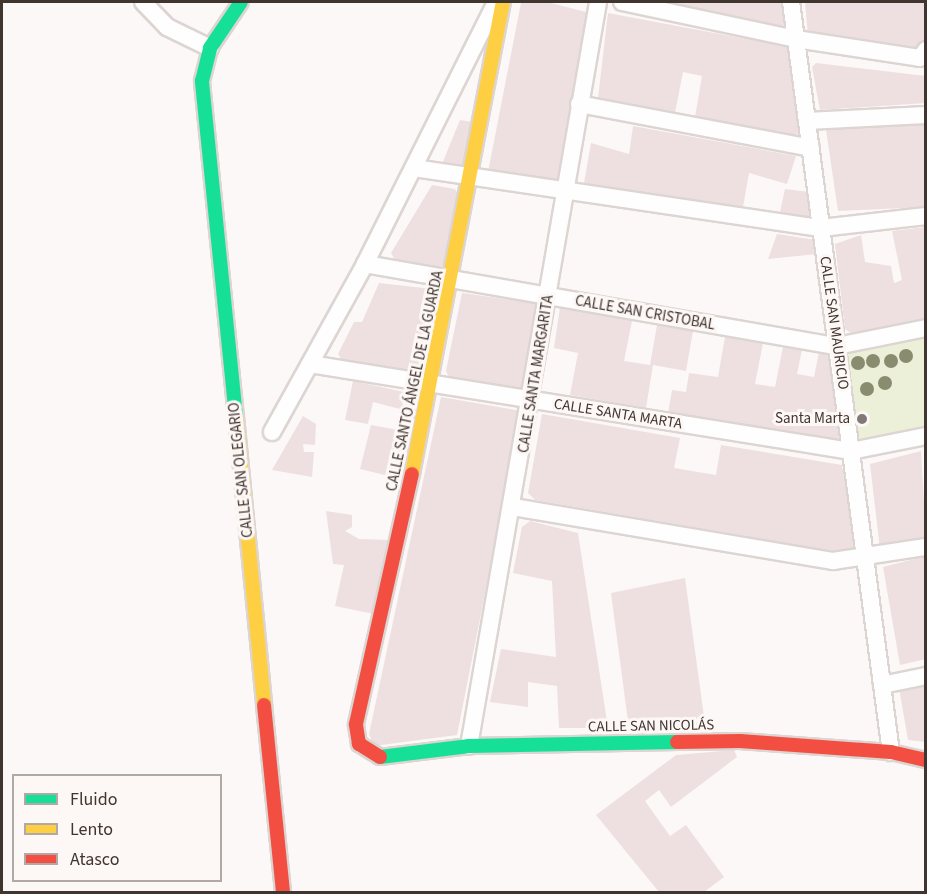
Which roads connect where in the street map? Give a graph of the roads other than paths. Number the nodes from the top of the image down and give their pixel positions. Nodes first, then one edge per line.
1 (143, 2) edge
2 (241, 2) edge
3 (496, 2) edge
4 (503, 2) edge
5 (598, 2) edge
6 (622, 2) edge
7 (791, 2) edge
8 (796, 39) junction
9 (210, 48) junction
10 (923, 54) edge
11 (466, 64) junction
12 (492, 71) junction
13 (579, 104) junction
14 (926, 115) edge
15 (807, 121) junction
16 (811, 148) junction
17 (414, 168) junction
18 (474, 176) junction
19 (567, 190) junction
20 (926, 216) edge
21 (821, 228) junction
22 (365, 264) junction
23 (453, 278) junction
24 (549, 297) junction
25 (926, 328) edge
26 (837, 346) junction
27 (310, 364) junction
28 (433, 383) junction
29 (533, 400) junction
30 (272, 432) dead end
31 (926, 436) edge
32 (851, 451) junction
33 (513, 507) junction
34 (926, 547) edge
35 (866, 560) junction
36 (926, 676) edge
37 (882, 685) junction
38 (469, 746) junction
39 (891, 752) junction
40 (377, 757) joint
41 (926, 760) edge
42 (283, 892) edge

1 - 9 street
2 - 9 street
3 - 11 street
4 - 12 street, CALLE SANTO ÁNGEL DE LA GUARDA
5 - 13 street, CALLE SANTA MARGARITA
6 - 8 street
7 - 8 street, CALLE SAN MAURICIO
8 - 10 street
8 - 15 street, CALLE SAN MAURICIO
9 - 42 street, CALLE SAN OLEGARIO
11 - 12 street
11 - 17 street
12 - 18 street, CALLE SANTO ÁNGEL DE LA GUARDA
13 - 16 street
13 - 19 street, CALLE SANTA MARGARITA
14 - 15 street
15 - 16 street, CALLE SAN MAURICIO
16 - 21 street, CALLE SAN MAURICIO
17 - 18 street
17 - 22 street
18 - 19 street
18 - 23 street, CALLE SANTO ÁNGEL DE LA GUARDA
19 - 21 street
19 - 24 street, CALLE SANTA MARGARITA
20 - 21 street
21 - 26 street, CALLE SAN MAURICIO
22 - 23 street, CALLE SAN CRISTOBAL
22 - 27 street
23 - 24 street, CALLE SAN CRISTOBAL
23 - 28 street, CALLE SANTO ÁNGEL DE LA GUARDA
24 - 26 street, CALLE SAN CRISTOBAL
24 - 29 street, CALLE SANTA MARGARITA
25 - 26 street, CALLE SAN CRISTOBAL
26 - 32 street, CALLE SAN MAURICIO
27 - 28 street, CALLE SANTA MARTA
27 - 30 street
28 - 29 street, CALLE SANTA MARTA
28 - 40 street, CALLE SANTO ÁNGEL DE LA GUARDA
29 - 32 street, CALLE SANTA MARTA
29 - 33 street, CALLE SANTA MARGARITA
31 - 32 street, CALLE SANTA MARTA
32 - 35 street, CALLE SAN MAURICIO
33 - 35 street
33 - 38 street, CALLE SANTA MARGARITA
34 - 35 street
35 - 37 street, CALLE SAN MAURICIO
36 - 37 street
37 - 39 street, CALLE SAN MAURICIO
38 - 39 street, CALLE SAN NICOLÁS
38 - 40 street, CALLE SAN NICOLÁS
39 - 41 street, CALLE SAN NICOLÁS

